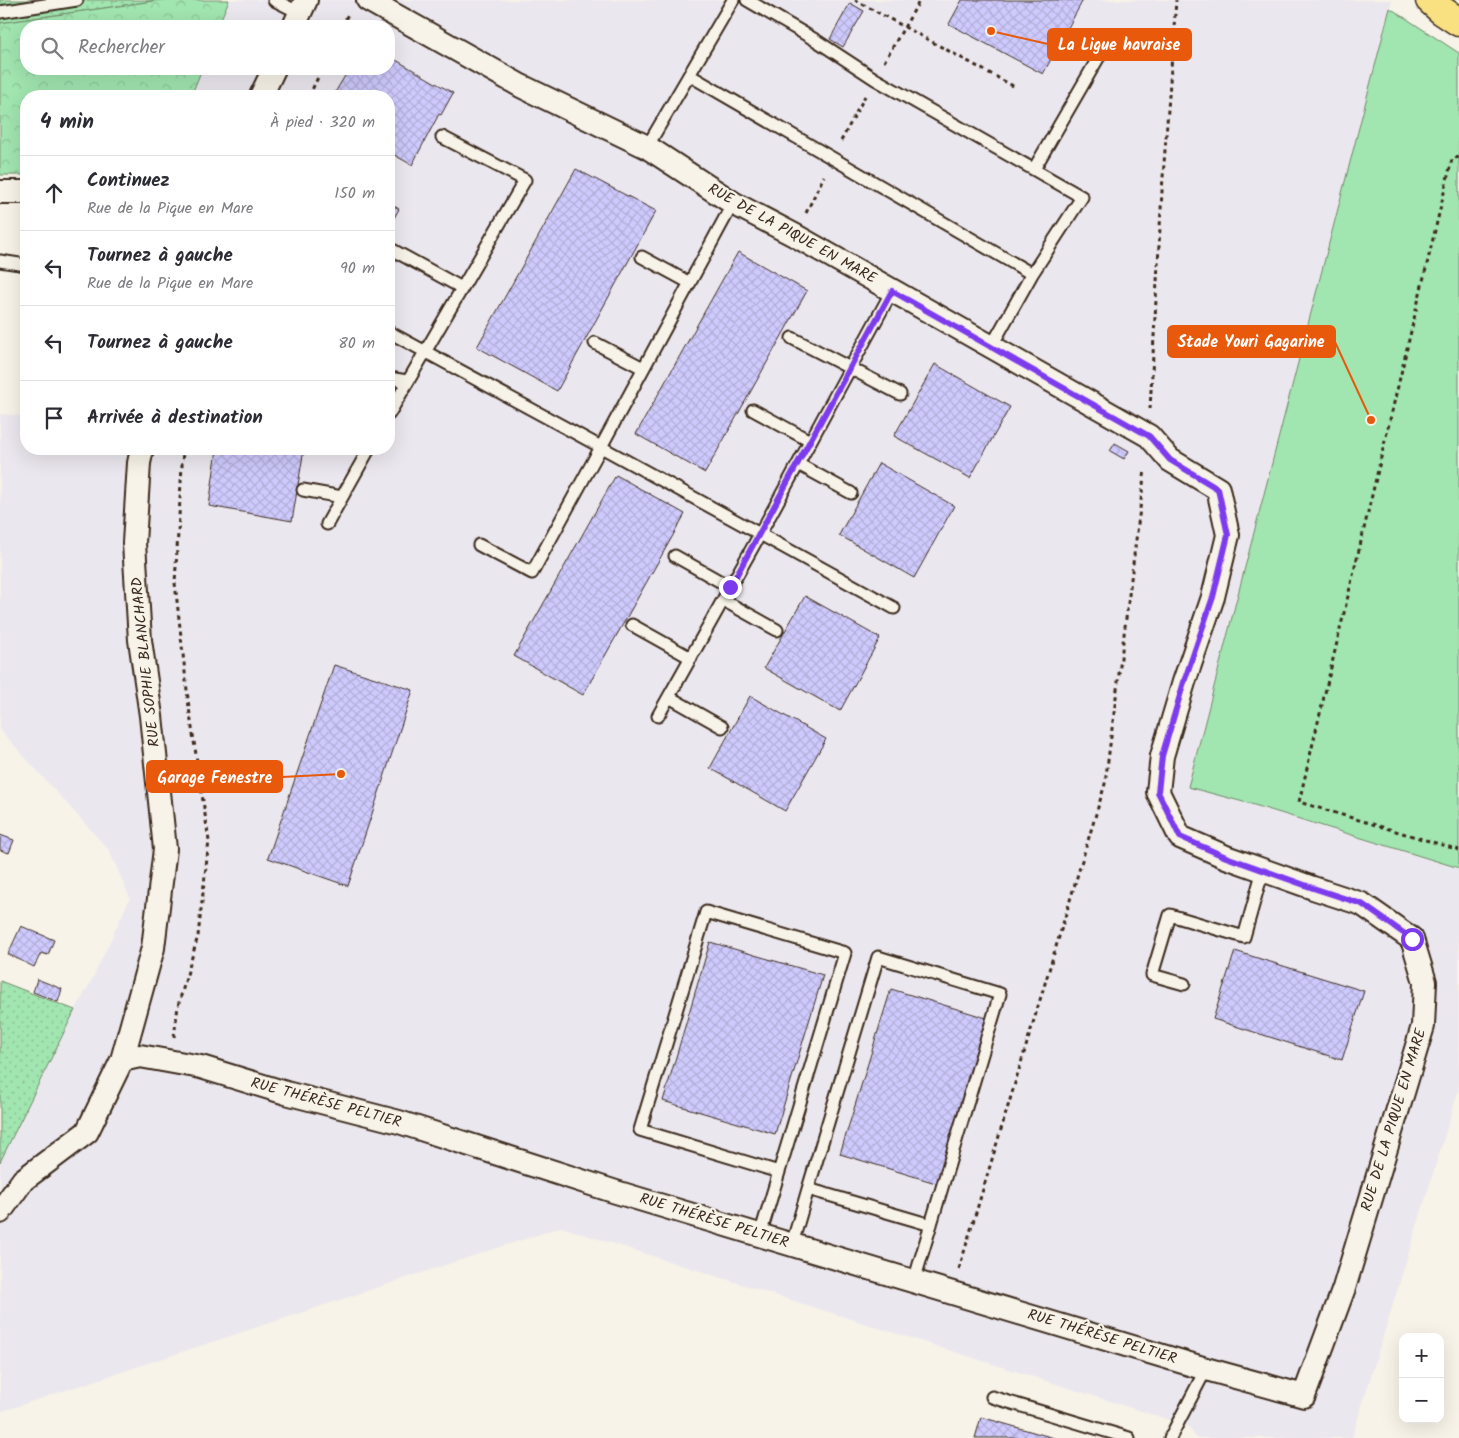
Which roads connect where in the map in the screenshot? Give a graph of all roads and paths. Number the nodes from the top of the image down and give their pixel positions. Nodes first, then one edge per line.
1 (77, 0) edge
2 (274, 0) edge
3 (368, 0) edge
4 (733, 0) edge
5 (747, 0) edge
6 (855, 0) edge
7 (920, 0) edge
8 (1176, 0) edge
9 (1430, 0) edge
10 (0, 12) edge
11 (300, 13) edge
12 (1459, 22) edge
13 (904, 28) junction
14 (1104, 48) dead end
15 (271, 75) edge
16 (319, 75) edge
17 (689, 75) junction
18 (875, 79) junction
19 (1015, 88) dead end
20 (265, 90) edge
21 (312, 90) edge
22 (442, 137) dead end
23 (647, 147) junction
24 (1459, 157) edge
25 (831, 159) junction
26 (1034, 169) junction
27 (0, 192) edge
28 (20, 192) edge
29 (732, 203) junction
30 (796, 236) junction
31 (395, 251) edge
32 (642, 257) dead end
33 (0, 261) edge
34 (20, 265) edge
35 (1032, 274) junction
36 (690, 283) junction
37 (462, 288) junction
38 (892, 291) junction
39 (395, 335) edge
40 (792, 338) dead end
41 (595, 343) dead end
42 (991, 346) junction
43 (424, 351) junction
44 (643, 368) junction
45 (850, 368) junction
46 (395, 379) edge
47 (407, 381) junction
48 (900, 394) dead end
49 (395, 403) edge
50 (752, 410) dead end
51 (1149, 436) junction
52 (810, 441) junction
53 (601, 447) junction
54 (141, 455) edge
55 (183, 455) edge
56 (366, 455) edge
57 (798, 464) junction
58 (303, 490) dead end
59 (851, 493) dead end
60 (342, 497) junction
61 (327, 524) dead end
62 (760, 534) junction
63 (479, 545) dead end
64 (675, 556) dead end
65 (730, 587) junction
66 (723, 600) junction
67 (894, 608) dead end
68 (632, 625) dead end
69 (777, 630) dead end
70 (691, 658) junction
71 (669, 697) junction
72 (658, 716) dead end
73 (722, 727) dead end
74 (1459, 850) edge
75 (1263, 870) junction
76 (1184, 984) dead end
77 (122, 1060) junction
78 (171, 1062) junction
79 (779, 1172) junction
80 (808, 1189) junction
81 (0, 1212) edge
82 (931, 1226) junction
83 (760, 1235) junction
84 (792, 1244) junction
85 (914, 1281) junction
86 (952, 1292) junction
87 (1206, 1368) junction
88 (992, 1396) dead end
89 (1304, 1396) joint
90 (1129, 1438) edge
91 (1170, 1438) edge

1 - 10 lane
2 - 11 lane
3 - 23 street, RUE DE LA PIQUE EN MARE
4 - 17 lane
5 - 18 lane
6 - 13 path
7 - 13 path
8 - 51 path
9 - 12 main road
13 - 18 path
13 - 19 path
14 - 26 lane
15 - 20 street
16 - 21 path
17 - 23 lane
17 - 25 lane
18 - 25 path
18 - 26 lane
22 - 37 lane
23 - 29 street, RUE DE LA PIQUE EN MARE
24 - 74 path
25 - 30 path
25 - 35 lane
26 - 35 lane
27 - 28 street
29 - 30 street, RUE DE LA PIQUE EN MARE
29 - 36 lane
30 - 38 street, RUE DE LA PIQUE EN MARE
31 - 37 lane
32 - 36 lane
33 - 34 lane
35 - 42 lane
36 - 44 lane
37 - 43 lane
38 - 42 street, RUE DE LA PIQUE EN MARE
38 - 45 lane
39 - 43 lane
40 - 45 lane
41 - 44 lane
42 - 51 street, RUE DE LA PIQUE EN MARE
43 - 47 lane
43 - 53 lane
44 - 53 lane
45 - 48 lane
45 - 52 lane
46 - 47 lane
47 - 49 lane
50 - 52 lane
51 - 75 street, RUE DE LA PIQUE EN MARE
51 - 86 path
52 - 57 lane
53 - 62 lane
53 - 63 lane
54 - 77 street, RUE SOPHIE BLANCHARD
55 - 78 path
56 - 60 lane
57 - 59 lane
57 - 62 lane
58 - 60 lane
60 - 61 lane
62 - 65 lane
62 - 67 lane
64 - 65 lane
65 - 66 lane
66 - 69 lane
66 - 70 lane
68 - 70 lane
70 - 71 lane
71 - 72 lane
71 - 73 lane
75 - 76 lane
75 - 89 street, RUE DE LA PIQUE EN MARE
77 - 78 street, RUE THÉRÈSE PELTIER
77 - 81 street, RUE SOPHIE BLANCHARD
78 - 83 street, RUE THÉRÈSE PELTIER
79 - 79 lane
79 - 83 lane
80 - 82 lane
80 - 82 lane
80 - 84 lane
82 - 85 lane
83 - 84 street, RUE THÉRÈSE PELTIER
84 - 85 street, RUE THÉRÈSE PELTIER
85 - 86 street, RUE THÉRÈSE PELTIER
86 - 87 street, RUE THÉRÈSE PELTIER
87 - 89 street, RUE THÉRÈSE PELTIER
87 - 91 lane
88 - 90 lane

